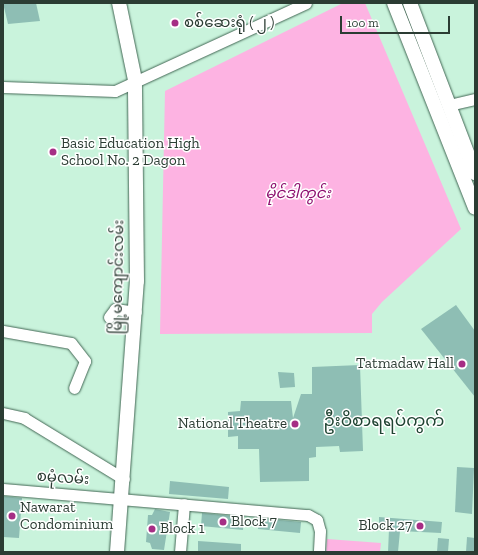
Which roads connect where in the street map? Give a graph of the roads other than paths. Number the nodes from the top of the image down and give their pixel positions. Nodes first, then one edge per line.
1 (118, 3) edge
2 (306, 3) edge
3 (394, 3) edge
4 (410, 3) edge
5 (135, 80) junction
6 (3, 87) edge
7 (475, 99) edge
8 (443, 108) junction
9 (469, 170) edge
10 (475, 208) edge
11 (136, 312) junction
12 (109, 317) dead end
13 (3, 332) edge
14 (74, 388) dead end
15 (3, 413) edge
16 (124, 479) junction
17 (3, 489) edge
18 (122, 497) junction
19 (184, 504) junction
20 (117, 552) edge
21 (180, 552) edge
22 (318, 552) edge

1 - 5 main road, မြို့မကျောင်းလမ်း
2 - 5 street
3 - 8 main road
4 - 8 main road
5 - 6 street
5 - 11 main road, မြို့မကျောင်းလမ်း
7 - 8 street
8 - 9 main road
9 - 10 main road
11 - 12 street
11 - 16 main road, မြို့မကျောင်းလမ်း
13 - 14 street
15 - 16 street
16 - 18 main road, မြို့မကျောင်းလမ်း
17 - 18 street, စမုံလမ်း
18 - 19 street, စမုံလမ်း
18 - 20 main road, မြို့မကျောင်းလမ်း
19 - 21 street
19 - 22 street, စမုံလမ်း

